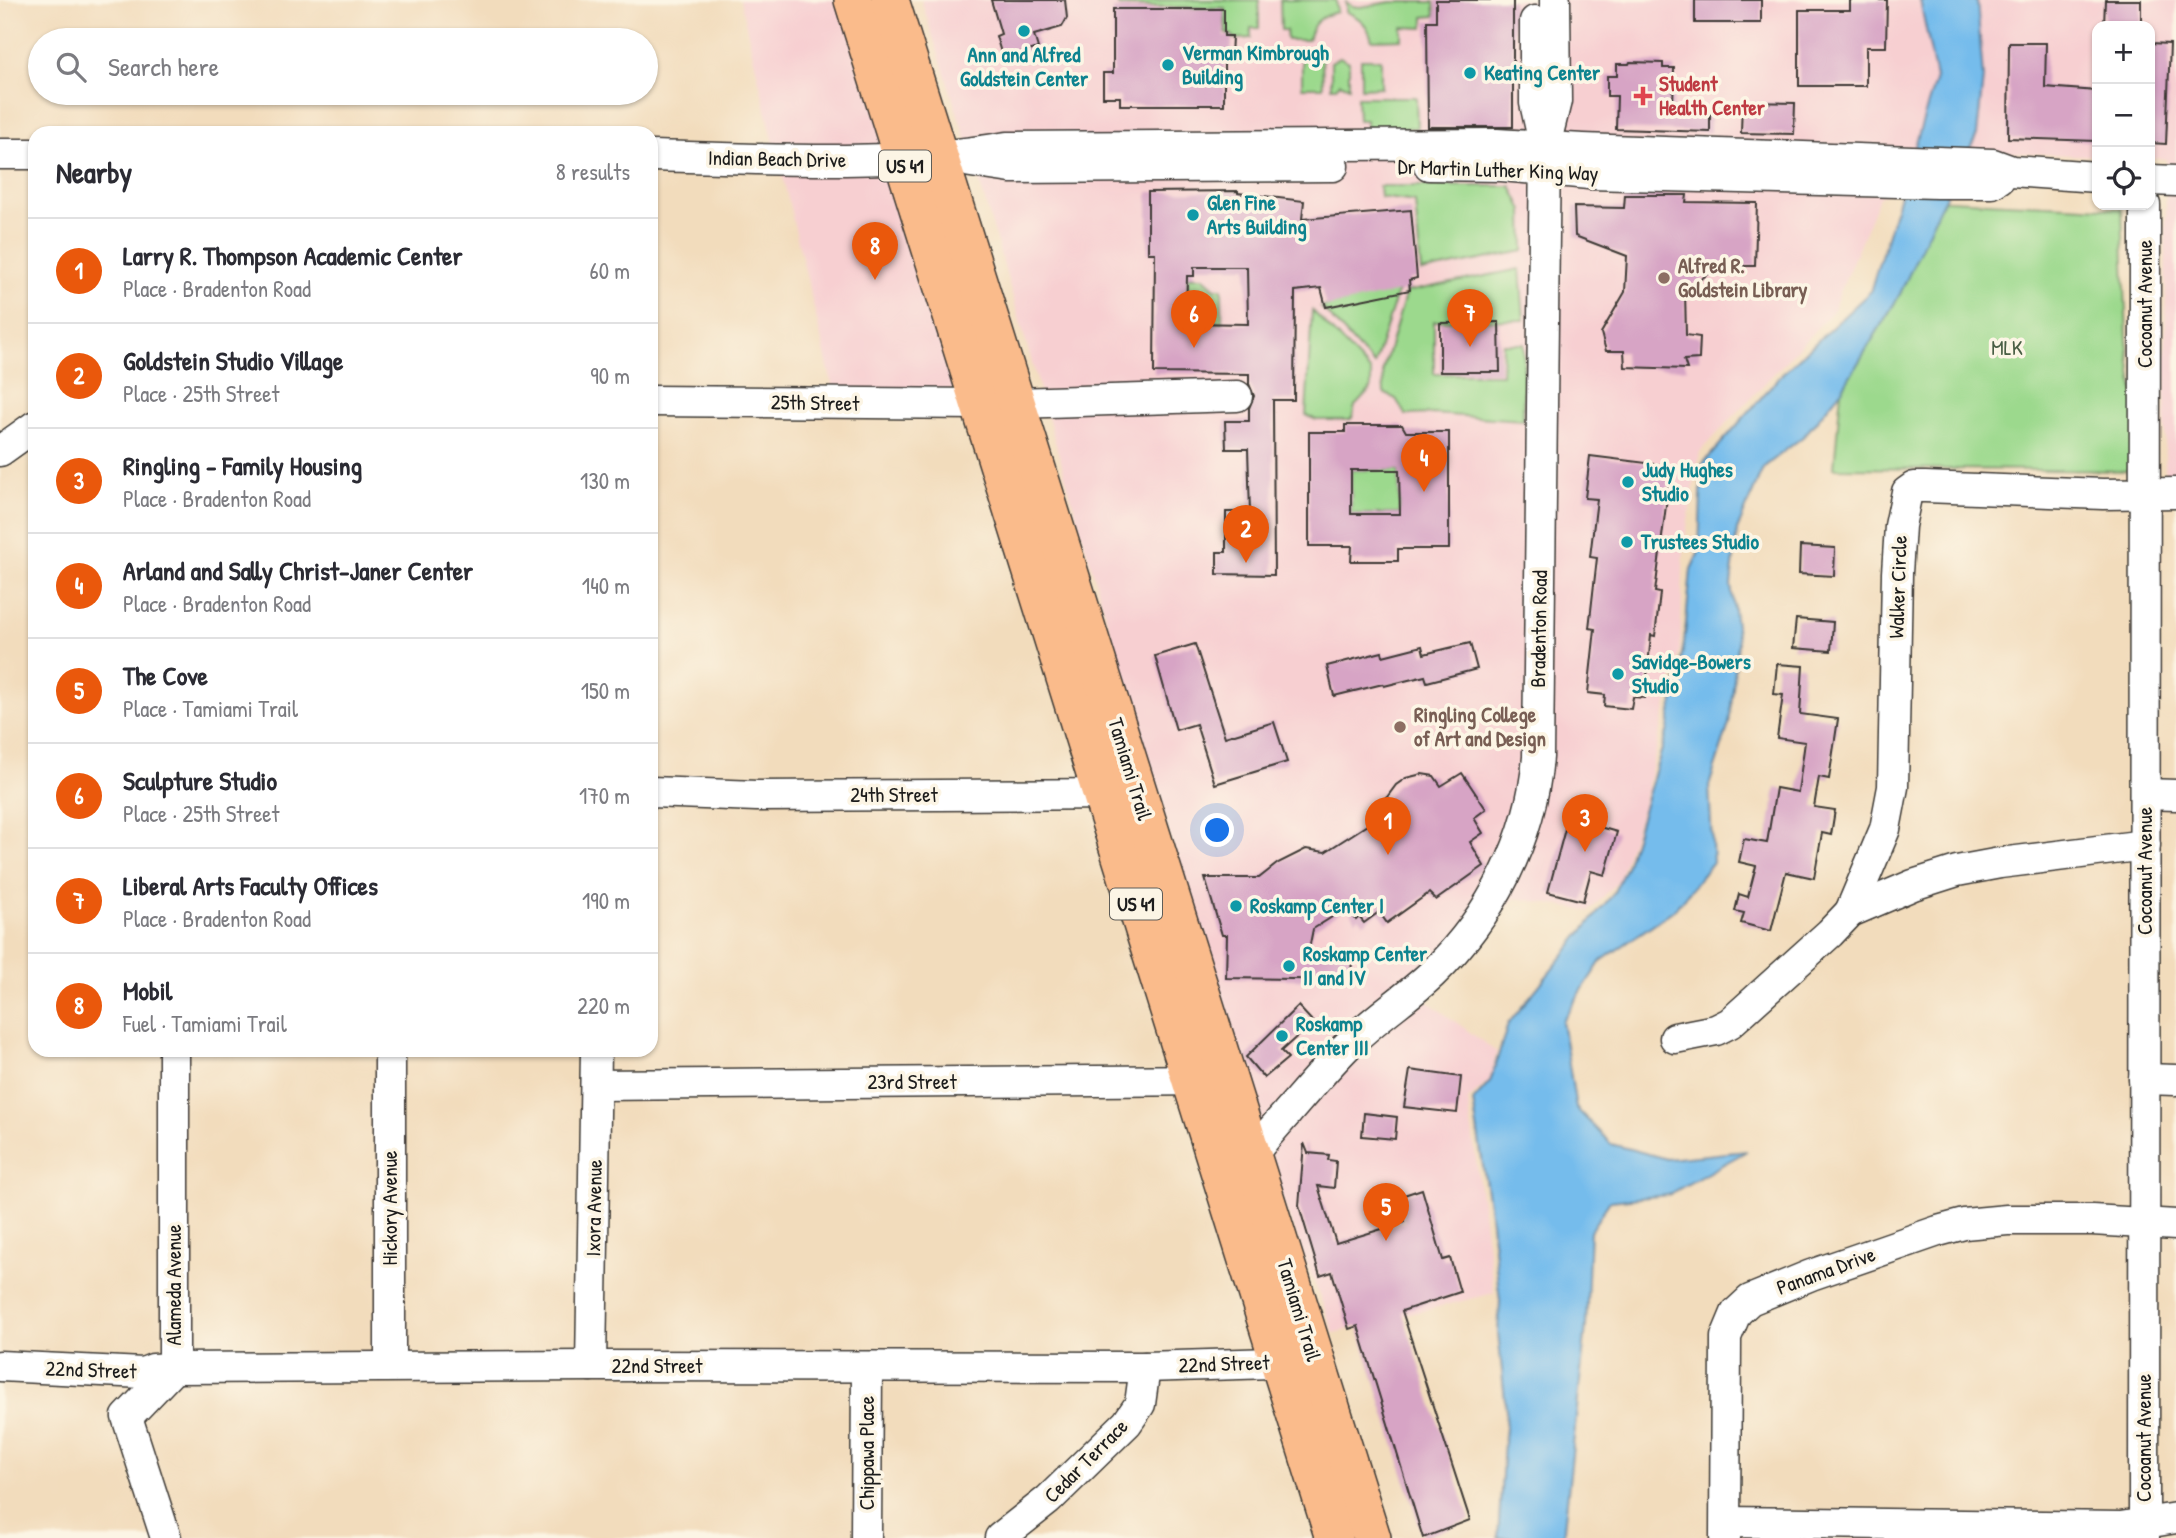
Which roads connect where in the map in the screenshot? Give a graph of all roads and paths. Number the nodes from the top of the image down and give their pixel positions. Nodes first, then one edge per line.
1 (1534, 0) edge
2 (1555, 0) edge
3 (871, 1) edge
4 (0, 154) edge
5 (28, 154) edge
6 (658, 156) edge
7 (1545, 157) junction
8 (903, 158) junction
9 (939, 158) junction
10 (2092, 177) edge
11 (2155, 180) edge
12 (2176, 181) edge
13 (2146, 210) edge
14 (958, 333) junction
15 (1237, 396) dead end
16 (658, 401) edge
17 (1016, 403) junction
18 (979, 404) junction
19 (28, 431) edge
20 (0, 452) edge
21 (1036, 468) junction
22 (2176, 493) edge
23 (2144, 494) junction
24 (658, 792) edge
25 (1101, 794) junction
26 (1138, 794) junction
27 (2145, 794) junction
28 (2176, 794) edge
29 (2145, 845) junction
30 (1850, 912) junction
31 (1675, 1038) dead end
32 (174, 1057) edge
33 (390, 1057) edge
34 (596, 1057) edge
35 (2144, 1079) junction
36 (1191, 1080) junction
37 (1228, 1080) junction
38 (2176, 1080) edge
39 (596, 1085) junction
40 (1293, 1106) junction
41 (1251, 1156) junction
42 (1229, 1202) junction
43 (1268, 1211) junction
44 (2144, 1223) junction
45 (2176, 1225) edge
46 (1315, 1361) junction
47 (1279, 1362) junction
48 (0, 1366) edge
49 (390, 1366) junction
50 (591, 1366) junction
51 (867, 1367) junction
52 (1145, 1367) junction
53 (174, 1368) junction
54 (2176, 1518) edge
55 (1725, 1530) edge
56 (1852, 1531) edge
57 (2144, 1531) edge
58 (166, 1538) edge
59 (866, 1538) edge
60 (1000, 1538) edge
61 (1334, 1538) edge
62 (1372, 1538) edge

1 - 7 street, Bradenton Road
2 - 7 street, Bradenton Road
3 - 8 main road, Tamiami Trail / US 41
3 - 9 main road, Tamiami Trail / US 41
4 - 5 street
6 - 8 street, Indian Beach Drive
7 - 9 street, Dr Martin Luther King Way
7 - 10 street, Dr Martin Luther King Way
7 - 40 street, Bradenton Road
8 - 9 street, Dr Martin Luther King Way
8 - 14 main road, Tamiami Trail / US 41
9 - 17 main road, Tamiami Trail / US 41
11 - 12 street
13 - 23 street, Cocoanut Avenue
14 - 17 main road
14 - 18 main road, Tamiami Trail / US 41
15 - 17 street
16 - 18 street, 25th Street
17 - 21 main road, Tamiami Trail / US 41
18 - 21 main road
18 - 25 main road, Tamiami Trail / US 41
19 - 20 street
21 - 26 main road, Tamiami Trail / US 41
22 - 23 street
23 - 27 street, Cocoanut Avenue
23 - 30 street, Walker Circle
24 - 25 street, 24th Street
25 - 26 street, 24th Street
25 - 36 main road, Tamiami Trail / US 41
26 - 37 main road, Tamiami Trail / US 41
27 - 28 street
27 - 29 street, Cocoanut Avenue
29 - 30 street, Walker Circle
29 - 35 street, Cocoanut Avenue
30 - 31 street, Walker Circle
32 - 53 street, Alameda Avenue
33 - 49 street, Hickory Avenue
34 - 39 street, Ixora Avenue
35 - 38 street
35 - 44 street, Cocoanut Avenue
36 - 37 street, 23rd Street
36 - 39 street, 23rd Street
36 - 42 main road, Tamiami Trail / US 41
37 - 41 main road, Tamiami Trail / US 41
39 - 50 street, Ixora Avenue
40 - 41 street, Bradenton Road
40 - 43 street, Bradenton Road
41 - 42 street, Bradenton Road
41 - 43 main road, Tamiami Trail / US 41
42 - 47 main road, Tamiami Trail / US 41
43 - 46 main road, Tamiami Trail / US 41
44 - 45 street
44 - 55 street, Panama Drive
44 - 57 street, Cocoanut Avenue
46 - 47 street, 22nd Street
46 - 62 main road, Tamiami Trail / US 41
47 - 52 street, 22nd Street
47 - 61 main road, Tamiami Trail / US 41
48 - 53 street, 22nd Street
49 - 50 street, 22nd Street
49 - 53 street, 22nd Street
50 - 51 street, 22nd Street
51 - 52 street, 22nd Street
51 - 59 street, Chippawa Place
52 - 60 street, Cedar Terrace
53 - 58 street, Alameda Avenue
54 - 57 street
55 - 56 street
56 - 57 street

